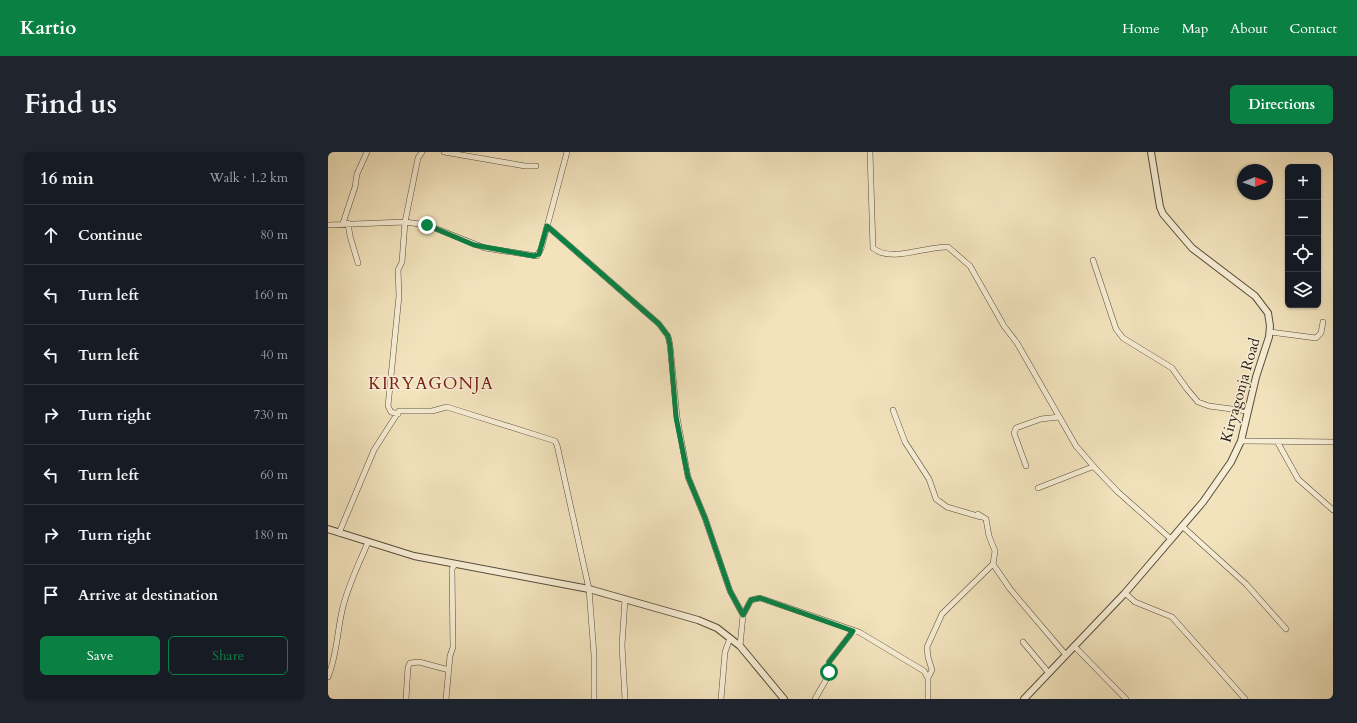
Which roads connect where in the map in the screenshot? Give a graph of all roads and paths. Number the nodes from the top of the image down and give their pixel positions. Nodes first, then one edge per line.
1 (367, 152) edge
2 (422, 152) edge
3 (444, 152) edge
4 (567, 152) edge
5 (870, 152) edge
6 (1151, 152) edge
7 (536, 166) dead end
8 (405, 222) junction
9 (346, 223) junction
10 (328, 225) edge
11 (547, 226) junction
12 (1093, 260) dead end
13 (358, 263) dead end
14 (1323, 322) dead end
15 (1270, 332) junction
16 (893, 410) dead end
17 (1247, 411) junction
18 (398, 414) junction
19 (1059, 417) junction
20 (1241, 441) junction
21 (1333, 442) edge
22 (1278, 443) junction
23 (1026, 466) dead end
24 (1095, 468) junction
25 (1038, 488) dead end
26 (1333, 510) edge
27 (978, 514) dead end
28 (986, 519) junction
29 (1182, 526) junction
30 (328, 529) edge
31 (339, 533) junction
32 (1171, 539) junction
33 (368, 542) junction
34 (455, 564) junction
35 (993, 564) junction
36 (589, 589) junction
37 (1126, 593) junction
38 (625, 599) junction
39 (743, 615) junction
40 (1286, 628) dead end
41 (853, 631) junction
42 (730, 638) junction
43 (1023, 642) dead end
44 (740, 646) junction
45 (1074, 646) junction
46 (1066, 655) junction
47 (448, 670) junction
48 (1048, 672) junction
49 (328, 677) edge
50 (928, 678) junction
51 (406, 699) edge
52 (446, 699) edge
53 (594, 699) edge
54 (625, 699) edge
55 (721, 699) edge
56 (784, 699) edge
57 (815, 699) edge
58 (928, 699) edge
59 (1024, 699) edge
60 (1126, 699) edge
61 (1245, 699) edge

1 - 9 street
2 - 8 street
3 - 7 street
4 - 11 street
5 - 19 street
6 - 15 street, Kiryagonja Road
8 - 9 street
8 - 11 street
8 - 18 street
9 - 10 street
9 - 13 street
11 - 39 street
12 - 17 street
14 - 15 street
15 - 17 street, Kiryagonja Road
16 - 28 street
17 - 20 street, Kiryagonja Road
18 - 31 street
18 - 36 street
19 - 23 street
19 - 24 street
20 - 22 street
20 - 29 street, Kiryagonja Road
21 - 22 street
22 - 26 street
24 - 25 street
24 - 32 street
27 - 28 street
28 - 35 street
29 - 32 street, Kiryagonja Road
29 - 40 street
30 - 31 street
31 - 33 street
32 - 37 street, Kiryagonja Road
33 - 34 street
33 - 49 street
34 - 36 street
34 - 47 street
35 - 46 street
35 - 50 street
36 - 38 street
36 - 53 street
37 - 45 street, Kiryagonja Road
37 - 61 street
38 - 42 street
38 - 54 street
39 - 41 street
39 - 44 street
41 - 50 street
41 - 57 street
42 - 44 street
42 - 55 street
43 - 48 street
44 - 56 street
45 - 46 street, Kiryagonja Road
45 - 60 street
46 - 48 street, Kiryagonja Road
47 - 51 street
47 - 52 street
48 - 59 street, Kiryagonja Road
50 - 58 street

